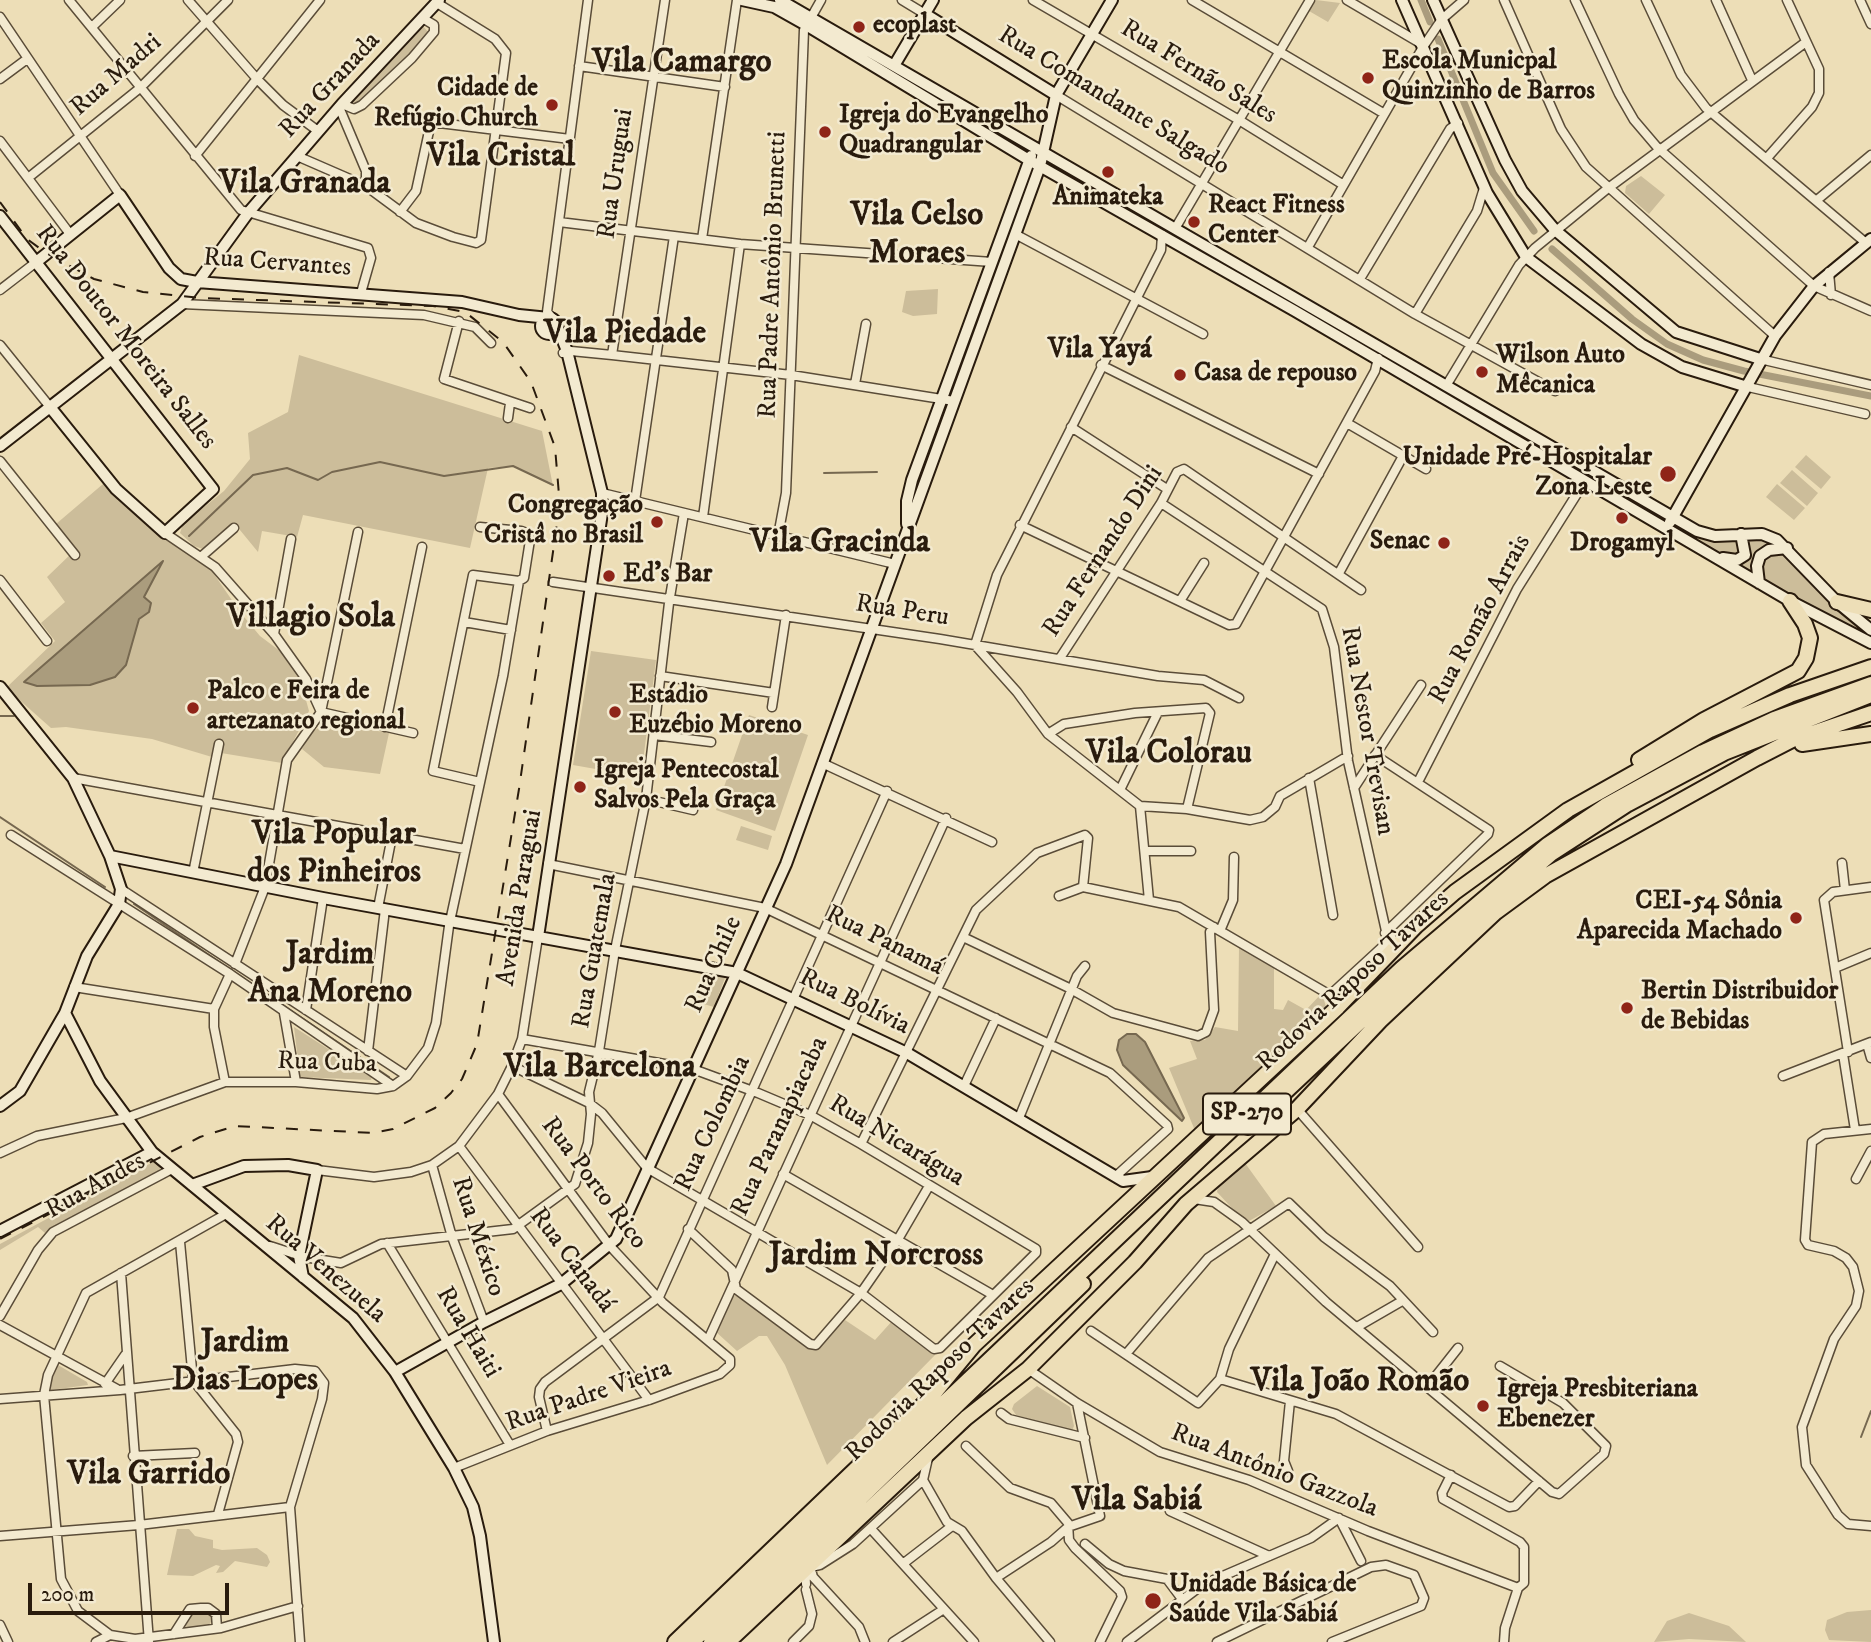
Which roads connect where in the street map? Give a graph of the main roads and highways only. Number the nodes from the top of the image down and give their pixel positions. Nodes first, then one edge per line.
1 (740, 0) edge
2 (780, 0) edge
3 (933, 0) edge
4 (1112, 0) edge
5 (1402, 0) edge
6 (1433, 0) edge
7 (438, 2) edge
8 (925, 14) junction
9 (808, 21) junction
10 (895, 64) junction
11 (1056, 95) junction
12 (1039, 151) junction
13 (1034, 163) junction
14 (1058, 175) junction
15 (1030, 192) junction
16 (0, 216) edge
17 (1869, 241) edge
18 (39, 259) junction
19 (197, 282) junction
20 (550, 324) joint
21 (111, 359) junction
22 (1382, 360) junction
23 (1758, 362) junction
24 (1725, 381) junction
25 (1746, 384) junction
26 (1736, 401) junction
27 (50, 407) junction
28 (0, 446) edge
29 (912, 502) junction
30 (1670, 523) junction
31 (1741, 534) junction
32 (1787, 548) junction
33 (1716, 556) junction
34 (1759, 583) junction
35 (1790, 601) junction
36 (1838, 602) junction
37 (1871, 610) edge
38 (1871, 630) edge
39 (1871, 643) edge
40 (1871, 667) edge
41 (1871, 684) edge
42 (0, 687) edge
43 (1871, 695) edge
44 (1871, 713) edge
45 (1871, 734) edge
46 (1757, 758) junction
47 (1568, 810) junction
48 (110, 856) junction
49 (538, 937) junction
50 (737, 972) junction
51 (65, 1013) junction
52 (0, 1106) edge
53 (152, 1152) junction
54 (1152, 1177) junction
55 (1120, 1179) junction
56 (192, 1185) junction
57 (1122, 1205) junction
58 (0, 1231) edge
59 (303, 1277) junction
60 (395, 1372) junction
61 (695, 1622) junction
62 (494, 1642) edge
63 (668, 1642) edge
64 (676, 1642) edge
65 (692, 1642) edge
66 (711, 1642) edge
67 (728, 1642) edge

1 - 9 main road
2 - 9 main road
3 - 8 main road
4 - 11 main road
5 - 24 main road
6 - 23 main road
7 - 19 main road, Rua Granada
8 - 10 main road
8 - 11 main road, Rua Comandante Salgado
9 - 10 main road
9 - 13 main road
10 - 12 main road
11 - 12 main road
12 - 13 main road
12 - 22 main road
13 - 14 main road
13 - 15 main road, Rua Chile
13 - 29 main road, Rua Chile
14 - 15 main road
14 - 22 main road
15 - 29 main road, Rua Chile
16 - 18 main road, Rua Doutor Moreira Salles
17 - 23 main road
18 - 19 main road, Rua Cervantes
18 - 21 main road, Rua Doutor Moreira Salles
19 - 20 main road, Rua Cervantes
19 - 21 main road, Rua Granada
20 - 49 main road, Avenida Paraguai
21 - 27 main road, Rua Granada
21 - 27 main road, Rua Doutor Moreira Salles
22 - 30 main road
22 - 30 main road
23 - 25 main road
24 - 25 main road
24 - 26 main road
25 - 26 main road
26 - 30 main road
27 - 28 main road, Rua Granada
29 - 50 main road, Rua Chile
30 - 31 main road
30 - 33 main road
31 - 32 main road
31 - 33 main road
32 - 34 main road
32 - 36 main road
33 - 34 main road
34 - 35 main road
35 - 39 main road
35 - 47 highway
36 - 37 highway
36 - 38 main road
40 - 47 highway
41 - 65 highway, Rodovia Raposo Tavares / SP-270
42 - 48 main road
43 - 66 highway, Rodovia Raposo Tavares / SP-270
44 - 46 highway, SP-270
45 - 46 highway
46 - 67 highway, SP-270
47 - 54 highway, SP-270
48 - 49 main road, Rua Bolívia
48 - 51 main road
49 - 50 main road, Rua Bolívia
50 - 55 main road, Rua Bolívia
50 - 60 main road, Rua Chile
51 - 52 main road
51 - 53 main road, Rua Venezuela
53 - 56 main road, Rua Venezuela
53 - 58 main road
54 - 55 main road
54 - 57 highway, SP-270
55 - 57 main road
56 - 59 main road, Rua Venezuela
56 - 59 main road, Avenida Paraguai
57 - 61 highway, SP-270
59 - 60 main road, Rua Venezuela
60 - 62 main road, Rua Venezuela
61 - 63 highway
61 - 64 highway, SP-270

